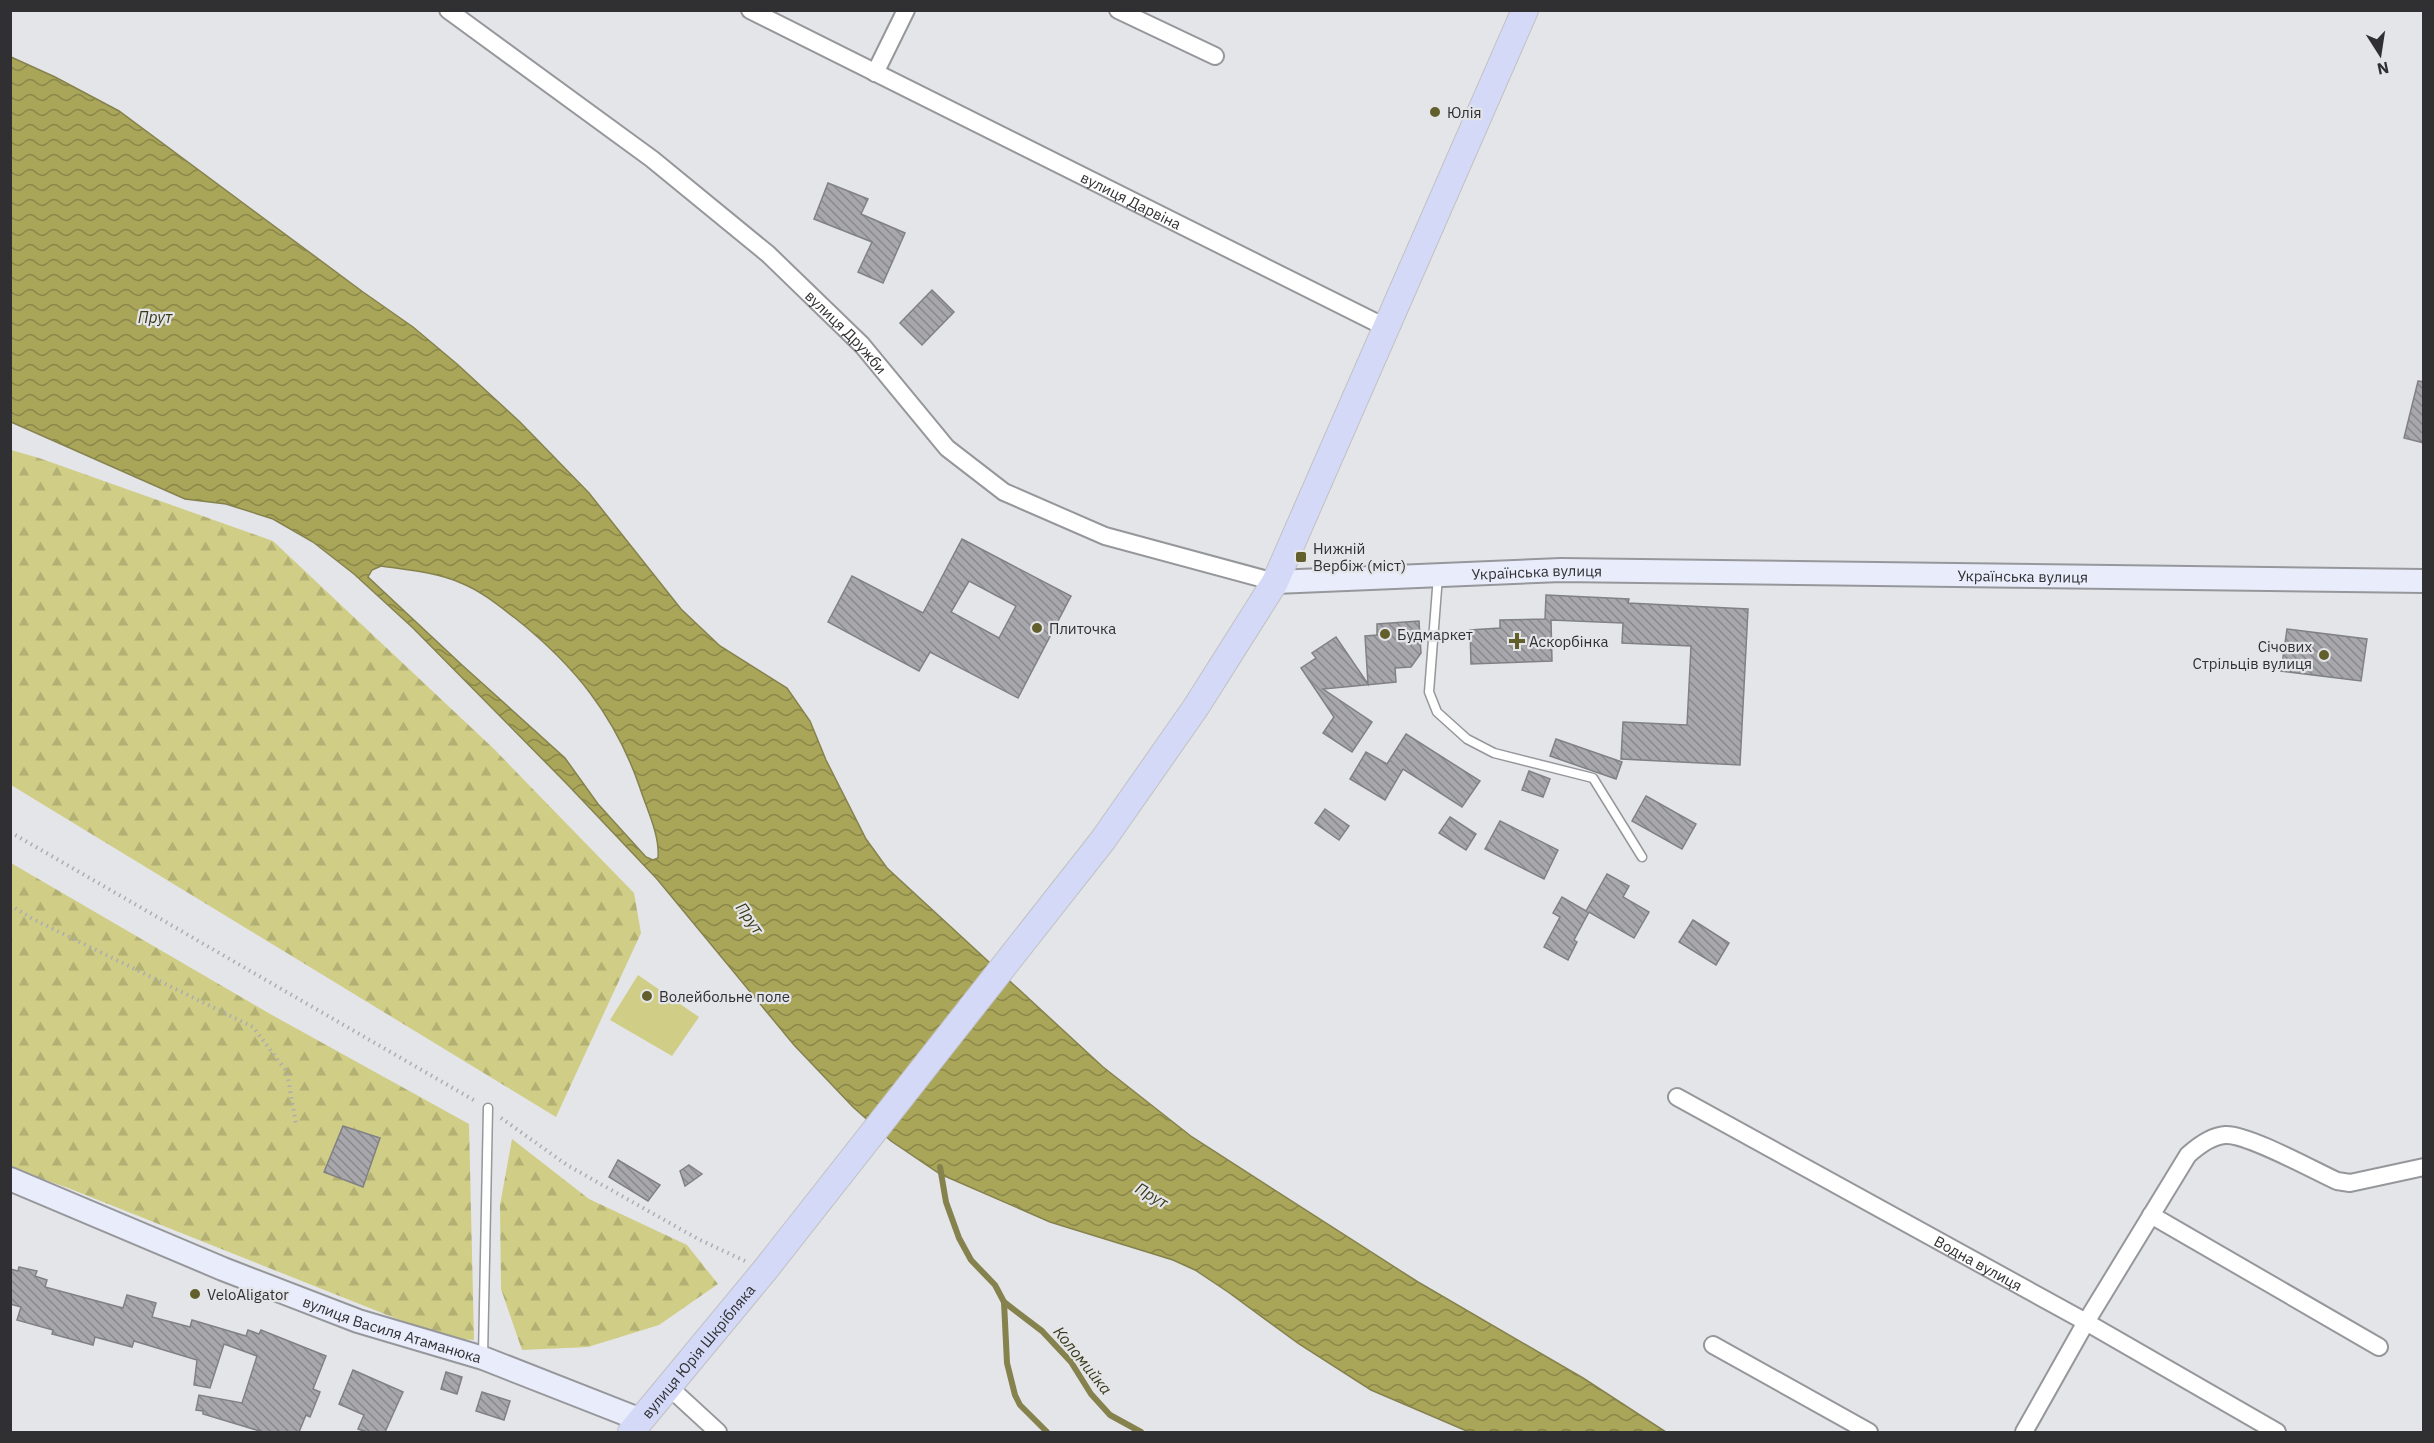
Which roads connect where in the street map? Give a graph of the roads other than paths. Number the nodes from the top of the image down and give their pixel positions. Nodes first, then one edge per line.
1 (448, 10) edge
2 (750, 10) edge
3 (906, 10) edge
4 (1118, 10) edge
5 (1525, 10) edge
6 (1215, 56) dead end
7 (875, 73) junction
8 (1387, 328) junction
9 (1438, 575) junction
10 (2424, 581) edge
11 (1275, 582) junction
12 (1642, 857) dead end
13 (1677, 1097) dead end
14 (488, 1108) road end
15 (2424, 1167) edge
16 (10, 1179) edge
17 (2151, 1215) junction
18 (2086, 1322) junction
19 (1713, 1345) dead end
20 (2379, 1347) dead end
21 (483, 1358) junction
22 (669, 1387) junction
23 (636, 1426) edge
24 (718, 1432) edge
25 (1869, 1432) edge
26 (2024, 1432) edge
27 (2277, 1432) edge

1 - 11 street, вулиця Дружби
2 - 7 street, вулиця Дарвіна
3 - 7 street
4 - 6 street
5 - 8 main road
7 - 8 street, вулиця Дарвіна
8 - 11 main road
9 - 10 street, Українська вулиця
9 - 11 street, Українська вулиця
9 - 12 lane
11 - 22 main road, вулиця Юрія Шкрібляка
13 - 18 street, Водна вулиця
14 - 21 lane
15 - 17 street
16 - 21 street, вулиця Василя Атаманюка
17 - 18 street
17 - 20 street
18 - 26 street
18 - 27 street, Водна вулиця
19 - 25 street
21 - 23 street, вулиця Василя Атаманюка
22 - 23 main road, вулиця Юрія Шкрібляка
22 - 24 street

